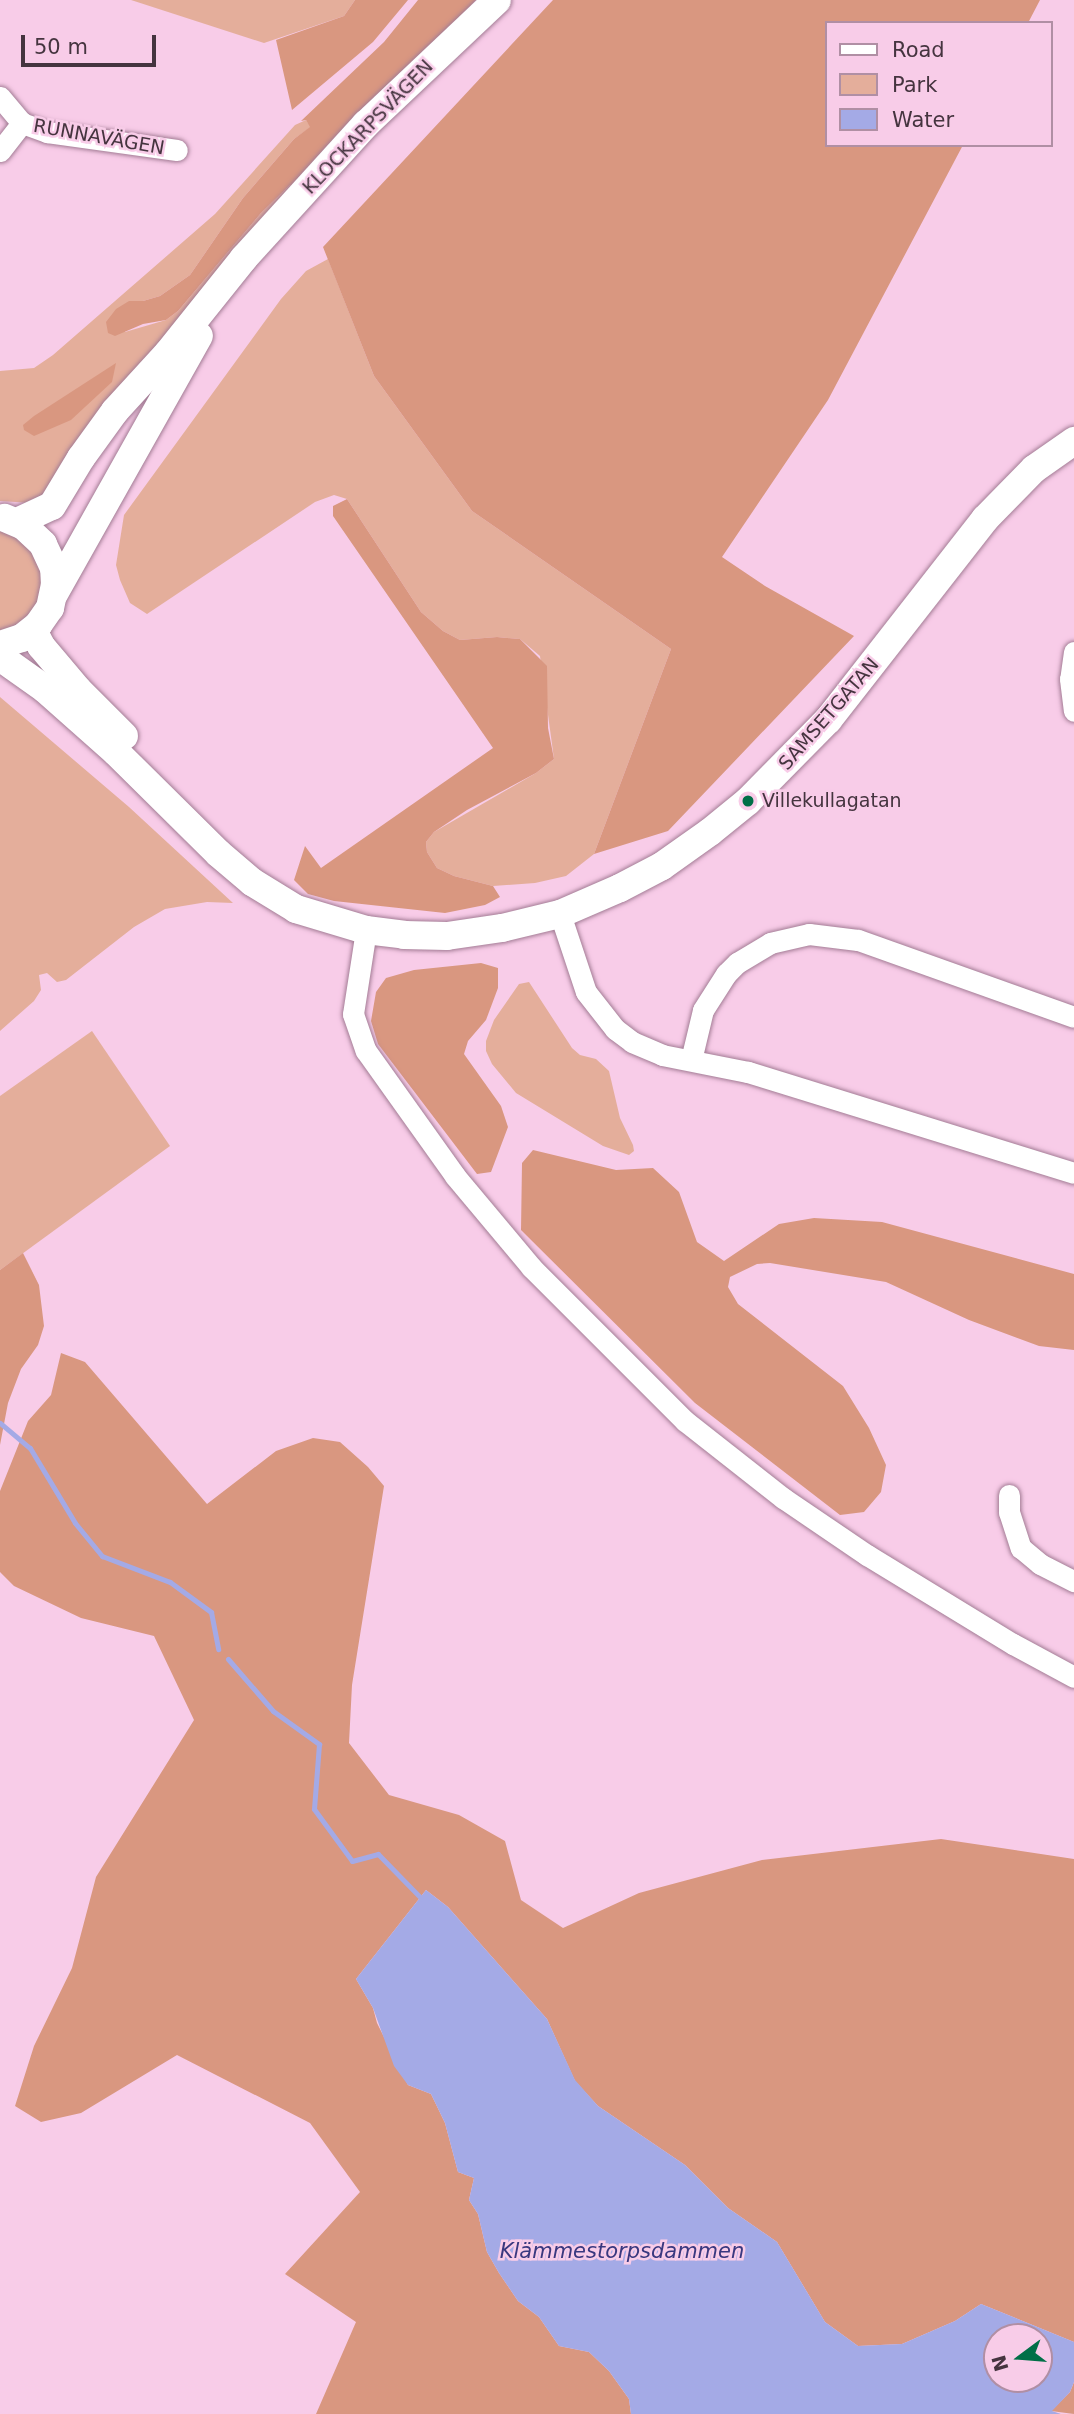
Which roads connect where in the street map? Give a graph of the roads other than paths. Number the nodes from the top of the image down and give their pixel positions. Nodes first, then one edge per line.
1 (497, 0) edge
2 (0, 97) edge
3 (22, 123) junction
4 (177, 150) dead end
5 (0, 151) edge
6 (244, 258) junction
7 (1074, 440) edge
8 (8, 520) edge
9 (54, 594) junction
10 (33, 631) junction
11 (0, 645) edge
12 (1074, 652) edge
13 (0, 657) edge
14 (1074, 712) edge
15 (218, 853) junction
16 (559, 914) junction
17 (366, 930) junction
18 (1074, 1017) edge
19 (691, 1060) junction
20 (1074, 1173) edge
21 (1009, 1494) dead end
22 (1074, 1581) edge
23 (1074, 1677) edge

1 - 6 street, KLOCKARPSVÄGEN
2 - 3 street, RUNNAVÄGEN
3 - 4 street, RUNNAVÄGEN
3 - 5 street, RUNNAVÄGEN
6 - 8 street
6 - 9 street
7 - 16 street, SAMSETGATAN
8 - 9 street
9 - 10 street
10 - 11 street
10 - 15 street
12 - 14 street
13 - 15 street
15 - 17 street, SAMSETGATAN
16 - 17 street, SAMSETGATAN
16 - 19 street
17 - 23 street
18 - 19 street
19 - 20 street
21 - 22 street

